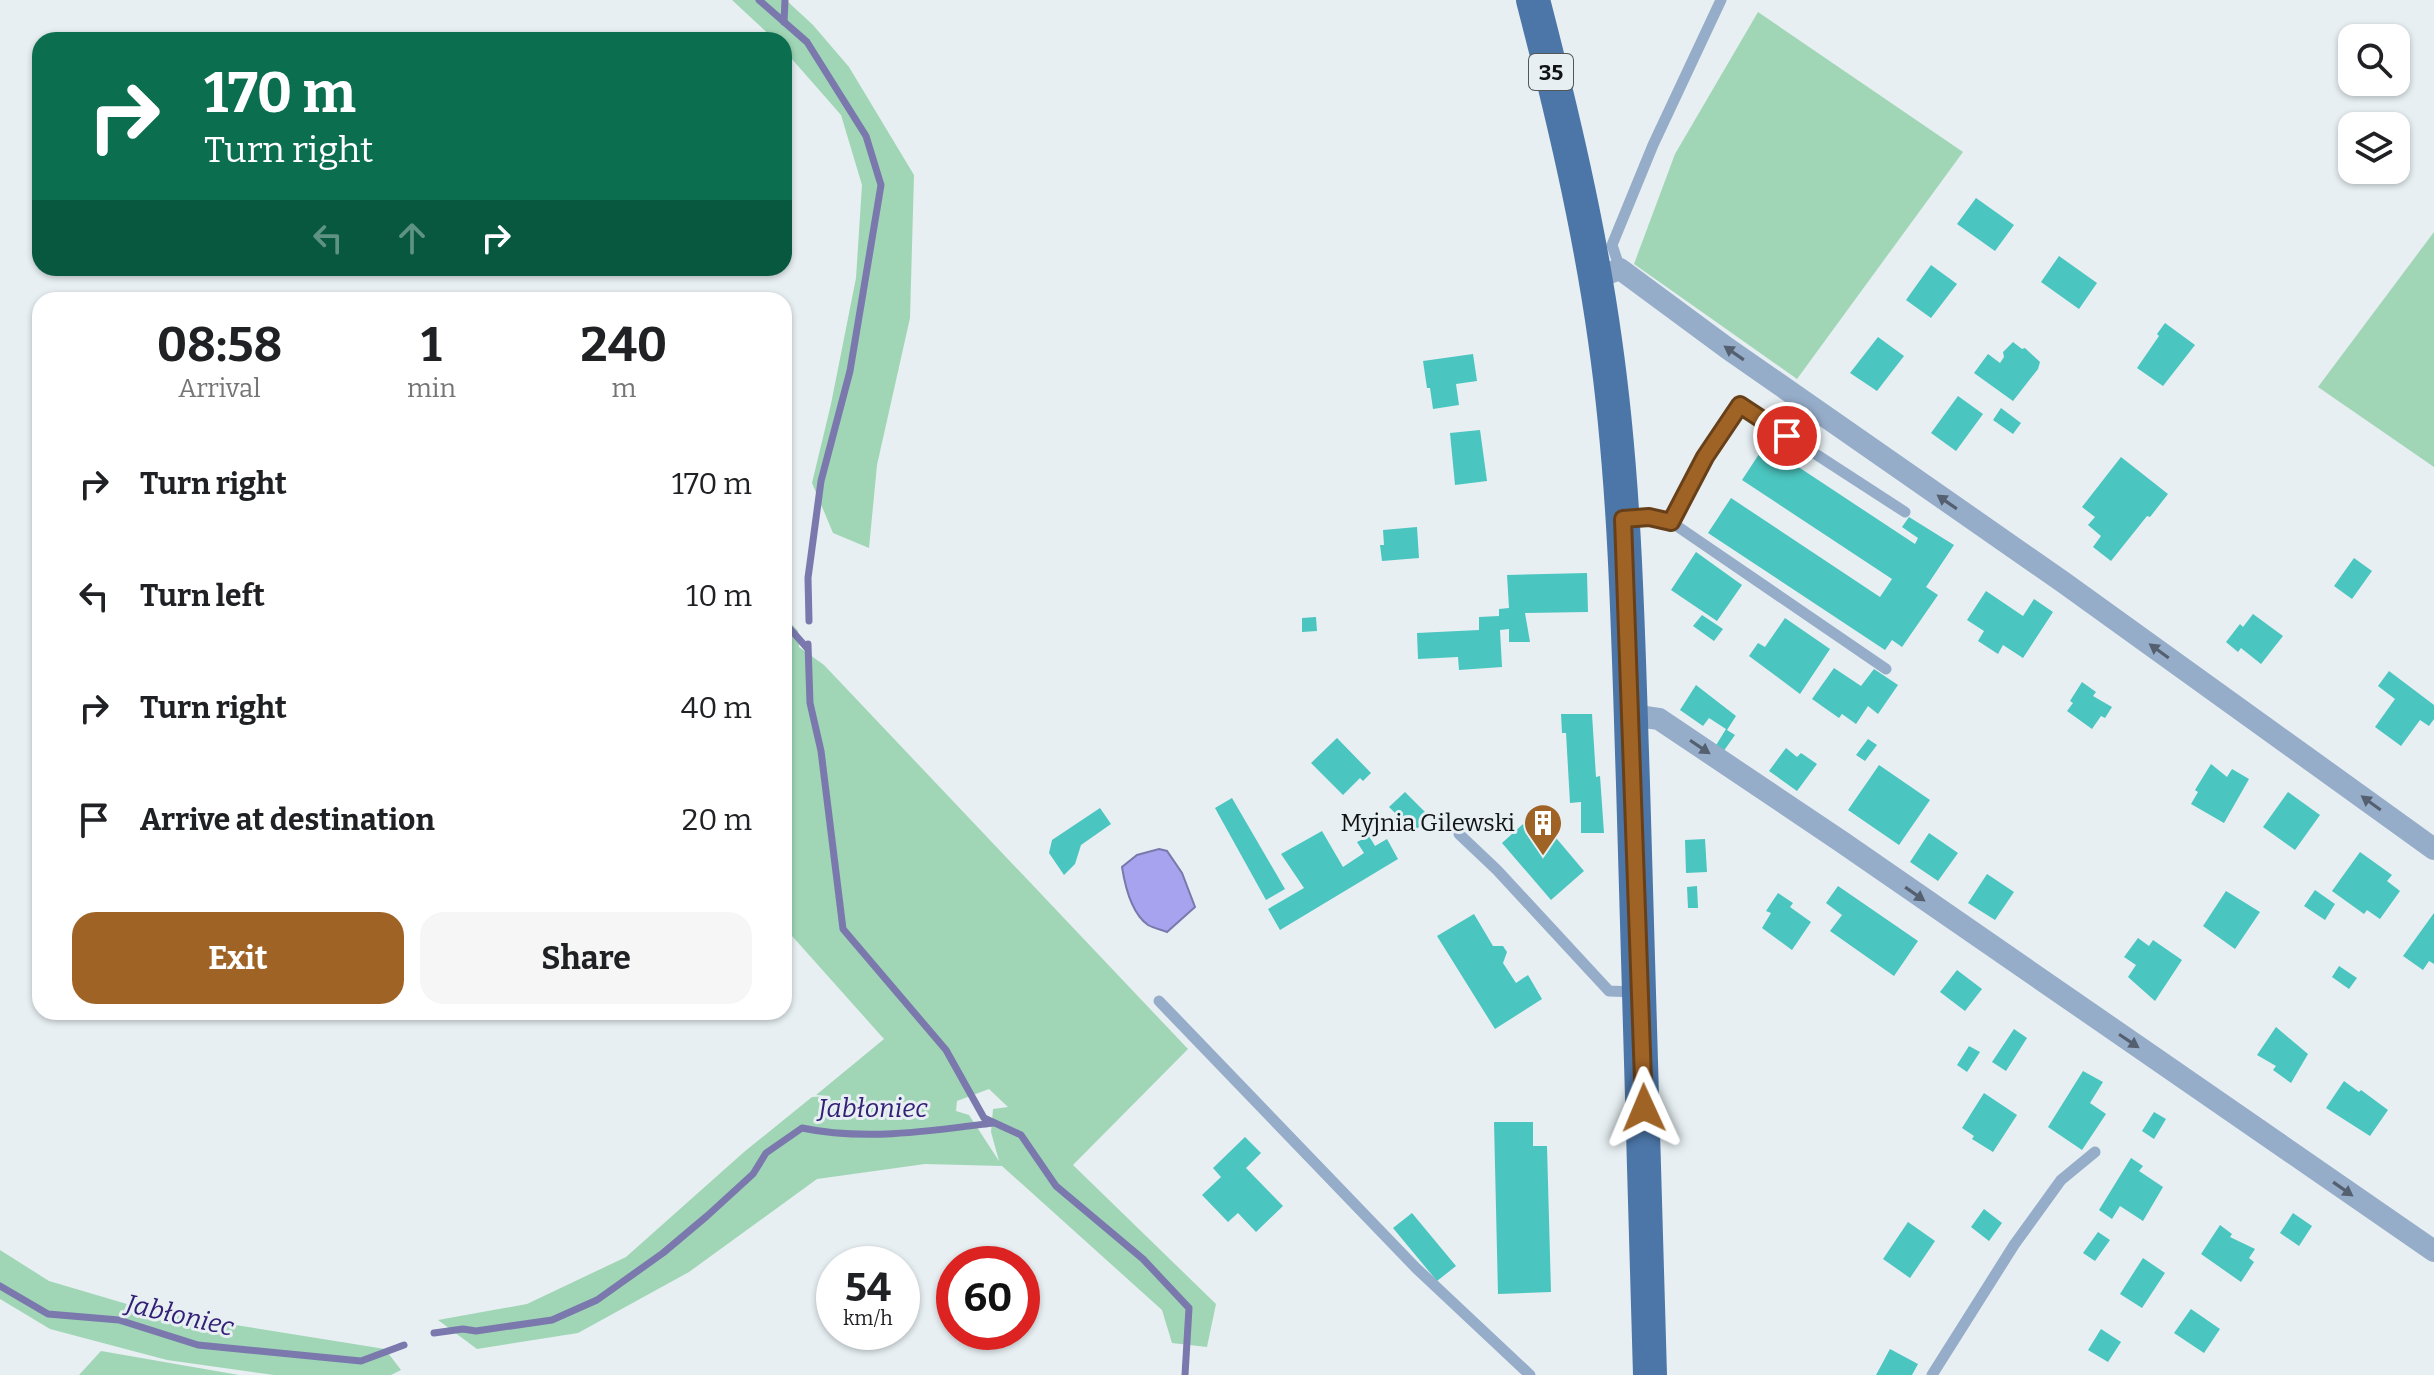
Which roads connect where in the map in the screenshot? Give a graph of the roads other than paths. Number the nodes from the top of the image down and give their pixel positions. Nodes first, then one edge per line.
1 (1533, 0) edge
2 (1721, 0) edge
3 (1608, 274) junction
4 (1905, 512) dead end
5 (1623, 519) junction
6 (1671, 522) junction
7 (1886, 669) dead end
8 (1631, 715) junction
9 (1459, 834) dead end
10 (2434, 849) edge
11 (1641, 992) junction
12 (1159, 1001) dead end
13 (2095, 1152) dead end
14 (2434, 1251) edge
15 (1530, 1375) edge
16 (1650, 1375) edge
17 (1932, 1375) edge

1 - 3 main road, 35
2 - 3 lane
3 - 5 main road, 35
10 -> 3 street
4 - 6 lane
5 - 6 lane
5 - 8 main road, 35
6 - 7 lane
8 - 11 main road, 35
8 -> 14 street
9 - 11 lane
11 - 16 main road, 35
12 - 15 lane
13 - 17 lane

